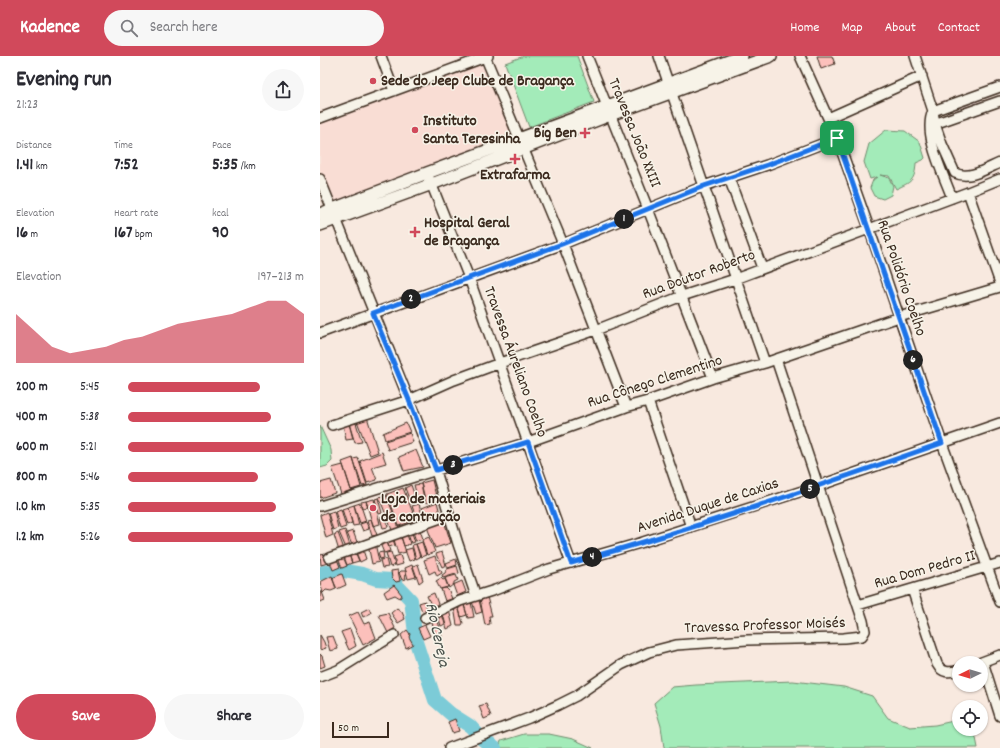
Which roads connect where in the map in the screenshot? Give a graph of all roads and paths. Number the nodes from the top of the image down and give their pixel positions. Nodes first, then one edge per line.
1 (382, 56) edge
2 (486, 56) edge
3 (587, 56) edge
4 (659, 56) edge
5 (742, 56) edge
6 (771, 56) edge
7 (800, 56) edge
8 (915, 56) edge
9 (922, 76) junction
10 (1000, 87) edge
11 (670, 88) junction
12 (394, 91) junction
13 (1000, 101) edge
14 (608, 111) junction
15 (933, 111) junction
16 (320, 118) edge
17 (828, 118) junction
18 (932, 128) junction
19 (837, 138) junction
20 (521, 144) junction
21 (1000, 163) edge
22 (427, 173) junction
23 (729, 178) junction
24 (1000, 179) edge
25 (320, 180) edge
26 (432, 184) junction
27 (704, 186) junction
28 (968, 192) junction
29 (952, 198) junction
30 (648, 209) junction
31 (320, 214) edge
32 (333, 214) junction
33 (320, 225) edge
34 (869, 228) junction
35 (562, 244) junction
36 (762, 268) junction
37 (469, 278) junction
38 (735, 278) junction
39 (1000, 283) edge
40 (1000, 287) edge
41 (682, 296) junction
42 (373, 313) junction
43 (898, 317) junction
44 (596, 330) junction
45 (320, 334) edge
46 (776, 359) junction
47 (500, 363) junction
48 (765, 363) junction
49 (713, 378) junction
50 (409, 400) junction
51 (648, 401) junction
52 (626, 407) junction
53 (1000, 423) edge
54 (332, 425) dead end
55 (528, 442) junction
56 (942, 443) junction
57 (436, 470) junction
58 (818, 486) junction
59 (320, 506) edge
60 (449, 515) junction
61 (691, 527) junction
62 (328, 558) dead end
63 (571, 563) junction
64 (1000, 563) edge
65 (987, 568) junction
66 (912, 589) junction
67 (476, 596) junction
68 (1000, 602) edge
69 (858, 605) junction
70 (425, 618) dead end
71 (394, 635) dead end
72 (1000, 655) edge
73 (988, 659) edge
74 (952, 672) edge
75 (320, 677) edge
76 (988, 682) edge
77 (1000, 716) edge
78 (449, 748) edge

1 - 12 street
2 - 12 street
2 - 20 street
3 - 14 street, Travessa João XXIII
4 - 11 street
5 - 11 main road
6 - 11 main road
7 - 17 street, Rua Polidório Coelho
8 - 9 street
9 - 15 street
9 - 17 street
10 - 15 street
11 - 14 main road
11 - 27 street
12 - 16 street
13 - 18 street
14 - 20 main road
14 - 30 street, Travessa João XXIII
15 - 18 street
17 - 19 street, Rua Polidório Coelho
18 - 21 street
18 - 29 street
19 - 23 street
19 - 34 street, Rua Polidório Coelho
20 - 22 main road
20 - 26 main road
20 - 35 street
22 - 26 street, Travessa Áureliano Coelho
22 - 32 main road
23 - 27 street
23 - 36 street
24 - 28 street, Rua Doutor Roberto
25 - 32 street
26 - 32 main road
26 - 37 street, Travessa Áureliano Coelho
27 - 30 street
27 - 38 street
28 - 29 street, Rua Doutor Roberto
28 - 39 street
29 - 34 street, Rua Doutor Roberto
30 - 35 street
30 - 41 street, Travessa João XXIII
31 - 32 main road
32 - 33 main road
32 - 42 street
34 - 36 street, Rua Doutor Roberto
34 - 43 street, Rua Polidório Coelho
35 - 37 street
35 - 44 street
36 - 38 street, Rua Doutor Roberto
37 - 42 street
37 - 47 street, Travessa Áureliano Coelho
38 - 41 street, Rua Doutor Roberto
38 - 48 street
40 - 43 street, Rua Cônego Clementino
41 - 44 street, Rua Doutor Roberto
41 - 49 street, Travessa João XXIII
42 - 45 street
42 - 50 street
43 - 46 street, Rua Cônego Clementino
43 - 56 street, Rua Polidório Coelho
44 - 47 street, Rua Doutor Roberto
44 - 52 street
46 - 48 street, Rua Cônego Clementino
46 - 58 street, Travessa Professor Moisés
47 - 50 street, Rua Doutor Roberto
47 - 55 street, Travessa Áureliano Coelho
48 - 49 street, Rua Cônego Clementino
49 - 51 street, Rua Cônego Clementino
50 - 54 street, Rua Doutor Roberto
50 - 57 street
51 - 52 street, Rua Cônego Clementino
51 - 61 street
52 - 55 street, Rua Cônego Clementino
53 - 56 street, Avenida Duque de Caxias
55 - 57 street, Rua Cônego Clementino
55 - 63 street, Travessa Áureliano Coelho
56 - 58 street, Avenida Duque de Caxias
56 - 65 street, Rua Polidório Coelho
57 - 59 street, Rua Cônego Clementino
57 - 60 street
58 - 61 street, Avenida Duque de Caxias
58 - 69 street, Travessa Professor Moisés
60 - 62 street
60 - 67 street
61 - 63 street, Avenida Duque de Caxias
63 - 67 street, Avenida Duque de Caxias
64 - 65 street, Rua Dom Pedro II
65 - 66 street, Rua Dom Pedro II
65 - 68 street, Rua Polidório Coelho
66 - 69 street, Rua Dom Pedro II
66 - 74 street
67 - 70 street, Avenida Duque de Caxias
69 - 78 street, Travessa Professor Moisés
71 - 75 street
72 - 73 street
76 - 77 street

